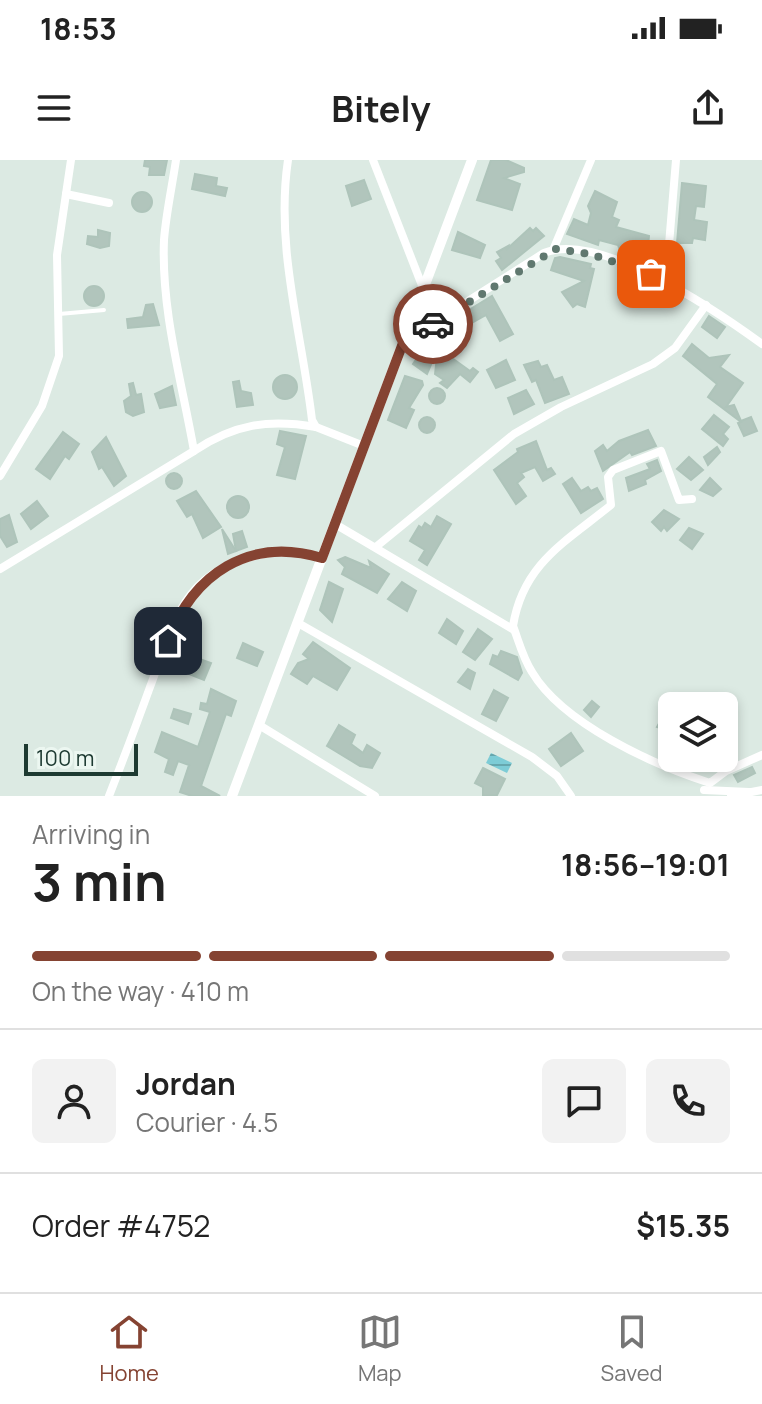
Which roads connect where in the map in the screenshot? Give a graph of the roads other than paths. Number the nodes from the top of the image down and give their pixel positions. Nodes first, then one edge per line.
1 (71, 160) edge
2 (176, 160) edge
3 (288, 160) edge
4 (373, 160) edge
5 (472, 160) edge
6 (591, 160) edge
7 (676, 160) edge
8 (66, 194) junction
9 (109, 203) dead end
10 (553, 250) junction
11 (666, 281) junction
12 (423, 288) junction
13 (706, 305) junction
14 (104, 310) dead end
15 (55, 314) junction
16 (406, 335) junction
17 (762, 344) edge
18 (316, 427) junction
19 (364, 446) junction
20 (194, 451) junction
21 (0, 476) edge
22 (692, 499) dead end
23 (335, 524) junction
24 (377, 546) junction
25 (322, 558) junction
26 (0, 569) edge
27 (298, 623) junction
28 (515, 630) junction
29 (259, 725) junction
30 (762, 755) edge
31 (704, 790) edge
32 (762, 790) edge
33 (749, 792) junction
34 (109, 796) edge
35 (232, 796) edge
36 (375, 796) edge
37 (571, 796) edge
38 (731, 796) edge

1 - 8 street
2 - 20 street
3 - 18 street
4 - 12 street
5 - 12 street
6 - 10 street
7 - 11 street
8 - 9 street
8 - 15 street
10 - 11 street
10 - 16 street
11 - 13 street
12 - 16 street
13 - 17 street
13 - 24 street
14 - 15 lane
15 - 21 street
16 - 19 street
18 - 19 street
18 - 20 street
19 - 23 street
20 - 26 street
22 - 28 street
23 - 24 street
23 - 25 street
24 - 28 street
25 - 27 street
25 - 34 street
27 - 29 street
27 - 37 street
28 - 31 street
29 - 35 street
29 - 36 street
30 - 31 street
31 - 33 street
32 - 33 street
33 - 38 street

